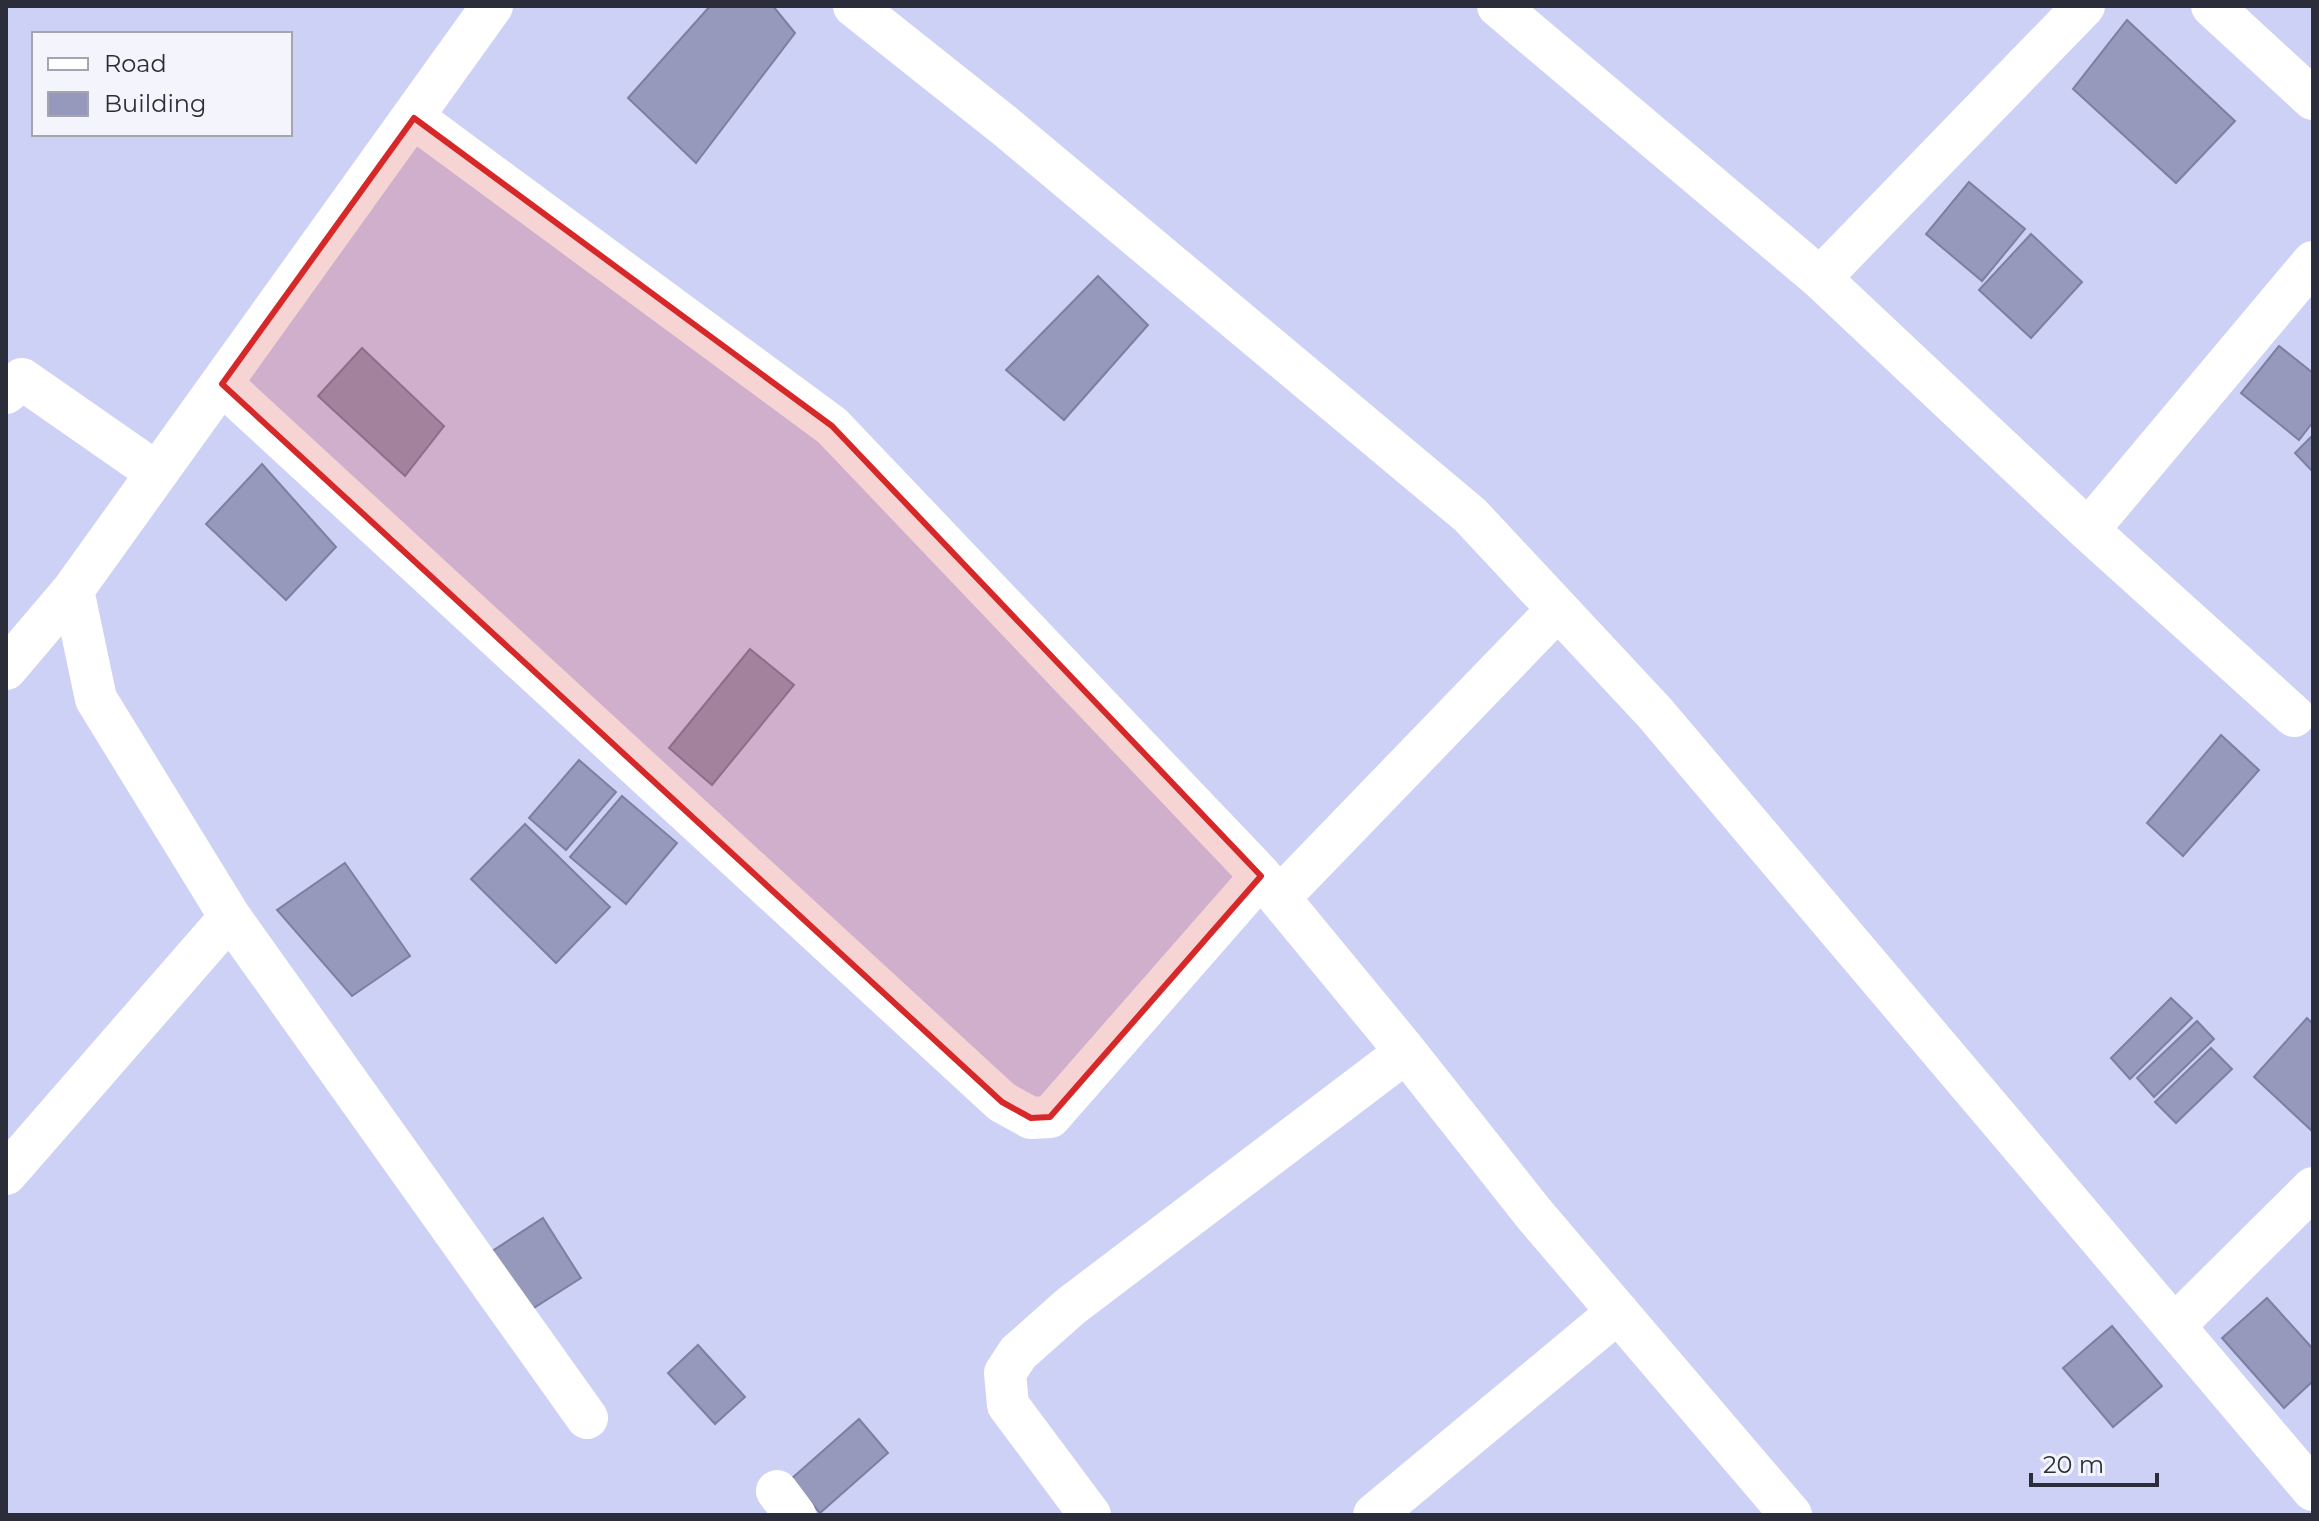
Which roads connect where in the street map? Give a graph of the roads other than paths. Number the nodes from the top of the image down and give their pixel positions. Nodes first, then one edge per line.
1 (492, 6) edge
2 (854, 6) edge
3 (1498, 6) edge
4 (2084, 6) edge
5 (2212, 6) edge
6 (2313, 99) edge
7 (414, 118) junction
8 (2313, 262) edge
9 (1820, 278) junction
10 (222, 384) junction
11 (6, 393) edge
12 (157, 473) junction
13 (2088, 530) junction
14 (73, 590) junction
15 (1558, 609) junction
16 (6, 669) edge
17 (2307, 715) edge
18 (1270, 887) junction
19 (230, 917) junction
20 (1406, 1052) junction
21 (6, 1174) edge
22 (2313, 1188) edge
23 (1618, 1312) junction
24 (2174, 1326) junction
25 (587, 1418) dead end
26 (2313, 1490) edge
27 (1090, 1515) edge
28 (1374, 1515) edge
29 (1791, 1515) edge

1 - 7 street
2 - 15 street
3 - 9 street
4 - 9 street
5 - 6 street
7 - 10 street
7 - 18 street
8 - 13 street
9 - 13 street
10 - 12 street
10 - 18 street
11 - 12 street
12 - 14 street
13 - 17 street
14 - 16 street
14 - 19 street
15 - 18 street
15 - 24 street
18 - 20 street
19 - 21 street
19 - 25 street
20 - 23 street
20 - 27 street
22 - 24 street
23 - 28 street
23 - 29 street
24 - 26 street

